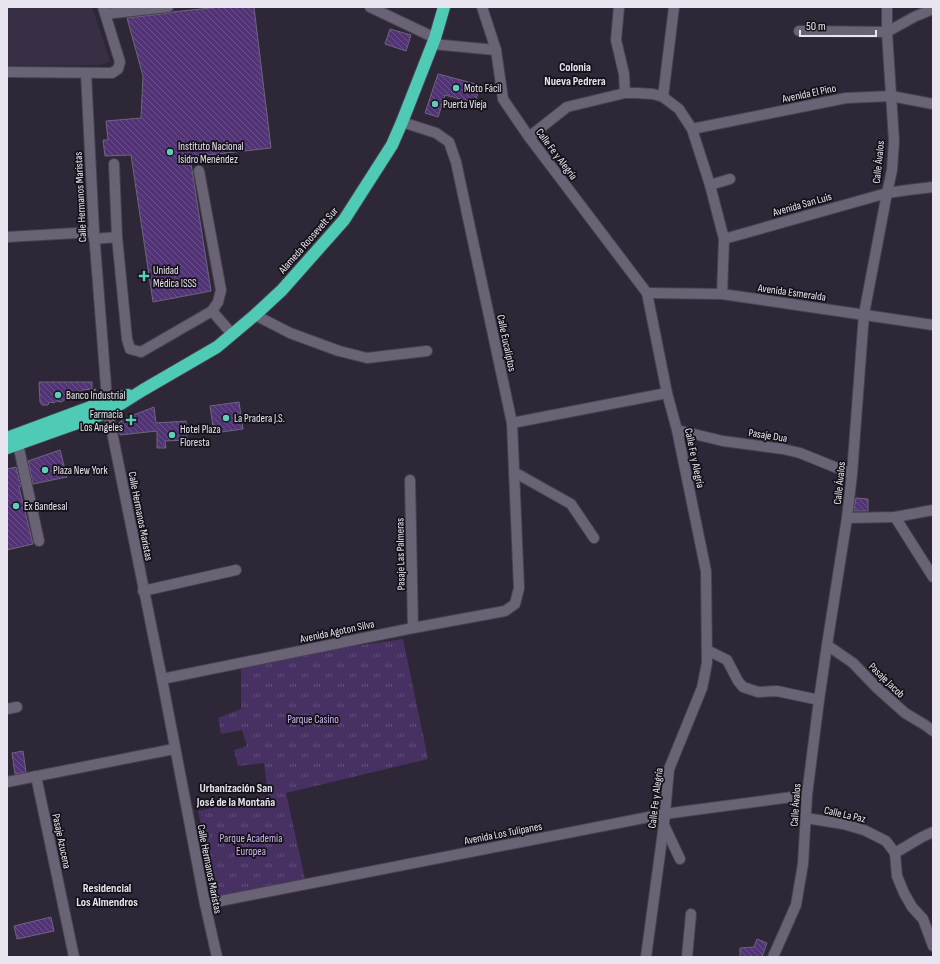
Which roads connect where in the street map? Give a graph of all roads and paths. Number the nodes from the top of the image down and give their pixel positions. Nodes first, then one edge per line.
1 (168, 7) edge
2 (370, 7) edge
3 (444, 7) edge
4 (482, 7) edge
5 (619, 7) edge
6 (674, 7) edge
7 (888, 7) edge
8 (933, 9) edge
9 (104, 10) edge
10 (799, 31) dead end
11 (887, 32) junction
12 (433, 41) junction
13 (496, 50) junction
14 (7, 72) edge
15 (86, 73) junction
16 (625, 94) junction
17 (891, 96) junction
18 (663, 97) junction
19 (933, 104) edge
20 (402, 122) junction
21 (692, 129) junction
22 (529, 137) junction
23 (114, 164) dead end
24 (199, 171) dead end
25 (730, 179) dead end
26 (710, 185) junction
27 (933, 187) edge
28 (887, 193) junction
29 (94, 236) junction
30 (7, 237) edge
31 (117, 238) junction
32 (724, 239) junction
33 (647, 293) junction
34 (722, 294) junction
35 (212, 311) junction
36 (864, 314) junction
37 (255, 315) junction
38 (933, 324) edge
39 (232, 334) junction
40 (427, 351) dead end
41 (667, 393) junction
42 (107, 407) junction
43 (512, 423) junction
44 (677, 430) junction
45 (7, 438) edge
46 (13, 446) edge
47 (514, 472) junction
48 (852, 474) junction
49 (410, 480) dead end
50 (933, 510) edge
51 (894, 517) junction
52 (847, 518) junction
53 (594, 538) dead end
54 (39, 541) dead end
55 (236, 570) dead end
56 (933, 577) edge
57 (143, 591) junction
58 (515, 604) joint
59 (413, 628) junction
60 (827, 645) junction
61 (707, 650) junction
62 (162, 680) junction
63 (819, 700) junction
64 (933, 731) edge
65 (174, 749) junction
66 (36, 776) junction
67 (7, 782) edge
68 (807, 795) junction
69 (806, 818) junction
70 (664, 819) junction
71 (933, 832) edge
72 (898, 850) junction
73 (680, 859) dead end
74 (205, 904) junction
75 (691, 914) dead end
76 (933, 946) edge
77 (74, 957) edge
78 (216, 957) edge
79 (646, 957) edge
80 (687, 957) edge
81 (773, 957) edge

1 - 9 street
2 - 12 street
3 - 12 highway, Alameda Roosevelt Sur
4 - 13 street, Calle Fe y Alegría
5 - 16 street
6 - 18 street
7 - 11 street, Calle Ávalos
8 - 11 street
9 - 15 street
10 - 11 street
11 - 17 street, Calle Ávalos
12 - 13 street
12 - 20 highway, Alameda Roosevelt Sur
13 - 22 street, Calle Fe y Alegría
14 - 15 street
15 - 29 street, Calle Hermanos Maristas
16 - 18 street
16 - 22 street
17 - 19 street, Avenida El Pino
17 - 21 street, Avenida El Pino
17 - 28 street, Calle Ávalos
18 - 21 street
20 - 37 highway, Alameda Roosevelt Sur
20 - 43 street, Calle Eucaliptos
21 - 26 street
22 - 33 street, Calle Fe y Alegría
23 - 31 street
24 - 35 street
25 - 26 street
26 - 32 street
27 - 28 street, Avenida San Luis
28 - 32 street, Avenida San Luis
28 - 36 street, Calle Ávalos
29 - 30 street
29 - 31 street
29 - 42 street, Calle Hermanos Maristas
31 - 35 street
32 - 34 street
33 - 34 street, Avenida Esmeralda
33 - 41 street, Calle Fe y Alegría
34 - 36 street, Avenida Esmeralda
35 - 39 street
36 - 38 street, Avenida Esmeralda
36 - 48 street, Calle Ávalos
37 - 39 highway, Alameda Roosevelt Sur
37 - 40 street
39 - 42 highway, Alameda Roosevelt Sur
41 - 43 street
41 - 44 street, Calle Fe y Alegría
42 - 45 highway, Alameda Roosevelt Sur
42 - 46 highway, Alameda Roosevelt Sur
42 - 57 street, Calle Hermanos Maristas
43 - 47 street, Calle Eucaliptos
44 - 48 street, Pasaje Dua
44 - 61 street, Calle Fe y Alegría
46 - 54 street
47 - 53 street
47 - 58 street, Calle Eucaliptos
48 - 52 street, Calle Ávalos
49 - 59 street, Pasaje Las Palmeras
50 - 51 street
51 - 52 street
51 - 56 street
52 - 60 street, Calle Ávalos
55 - 57 street
57 - 62 street, Calle Hermanos Maristas
58 - 59 street, Avenida Agoton Silva
59 - 62 street, Avenida Agoton Silva
60 - 63 street, Calle Ávalos
60 - 64 street, Pasaje Jacob
61 - 63 street
61 - 70 street, Calle Fe y Alegría
62 - 65 street, Calle Hermanos Maristas
63 - 68 street, Calle Ávalos
65 - 66 street
65 - 74 street, Calle Hermanos Maristas
66 - 67 street
66 - 77 street, Pasaje Azucena
68 - 69 street, Calle Ávalos
68 - 70 street, Avenida Los Tulipanes
69 - 72 street, Calle La Paz
69 - 81 street, Calle Ávalos
70 - 73 street
70 - 74 street, Avenida Los Tulipanes
70 - 79 street, Calle Fe y Alegría
71 - 72 street
72 - 76 street
74 - 78 street, Calle Hermanos Maristas
75 - 80 street

